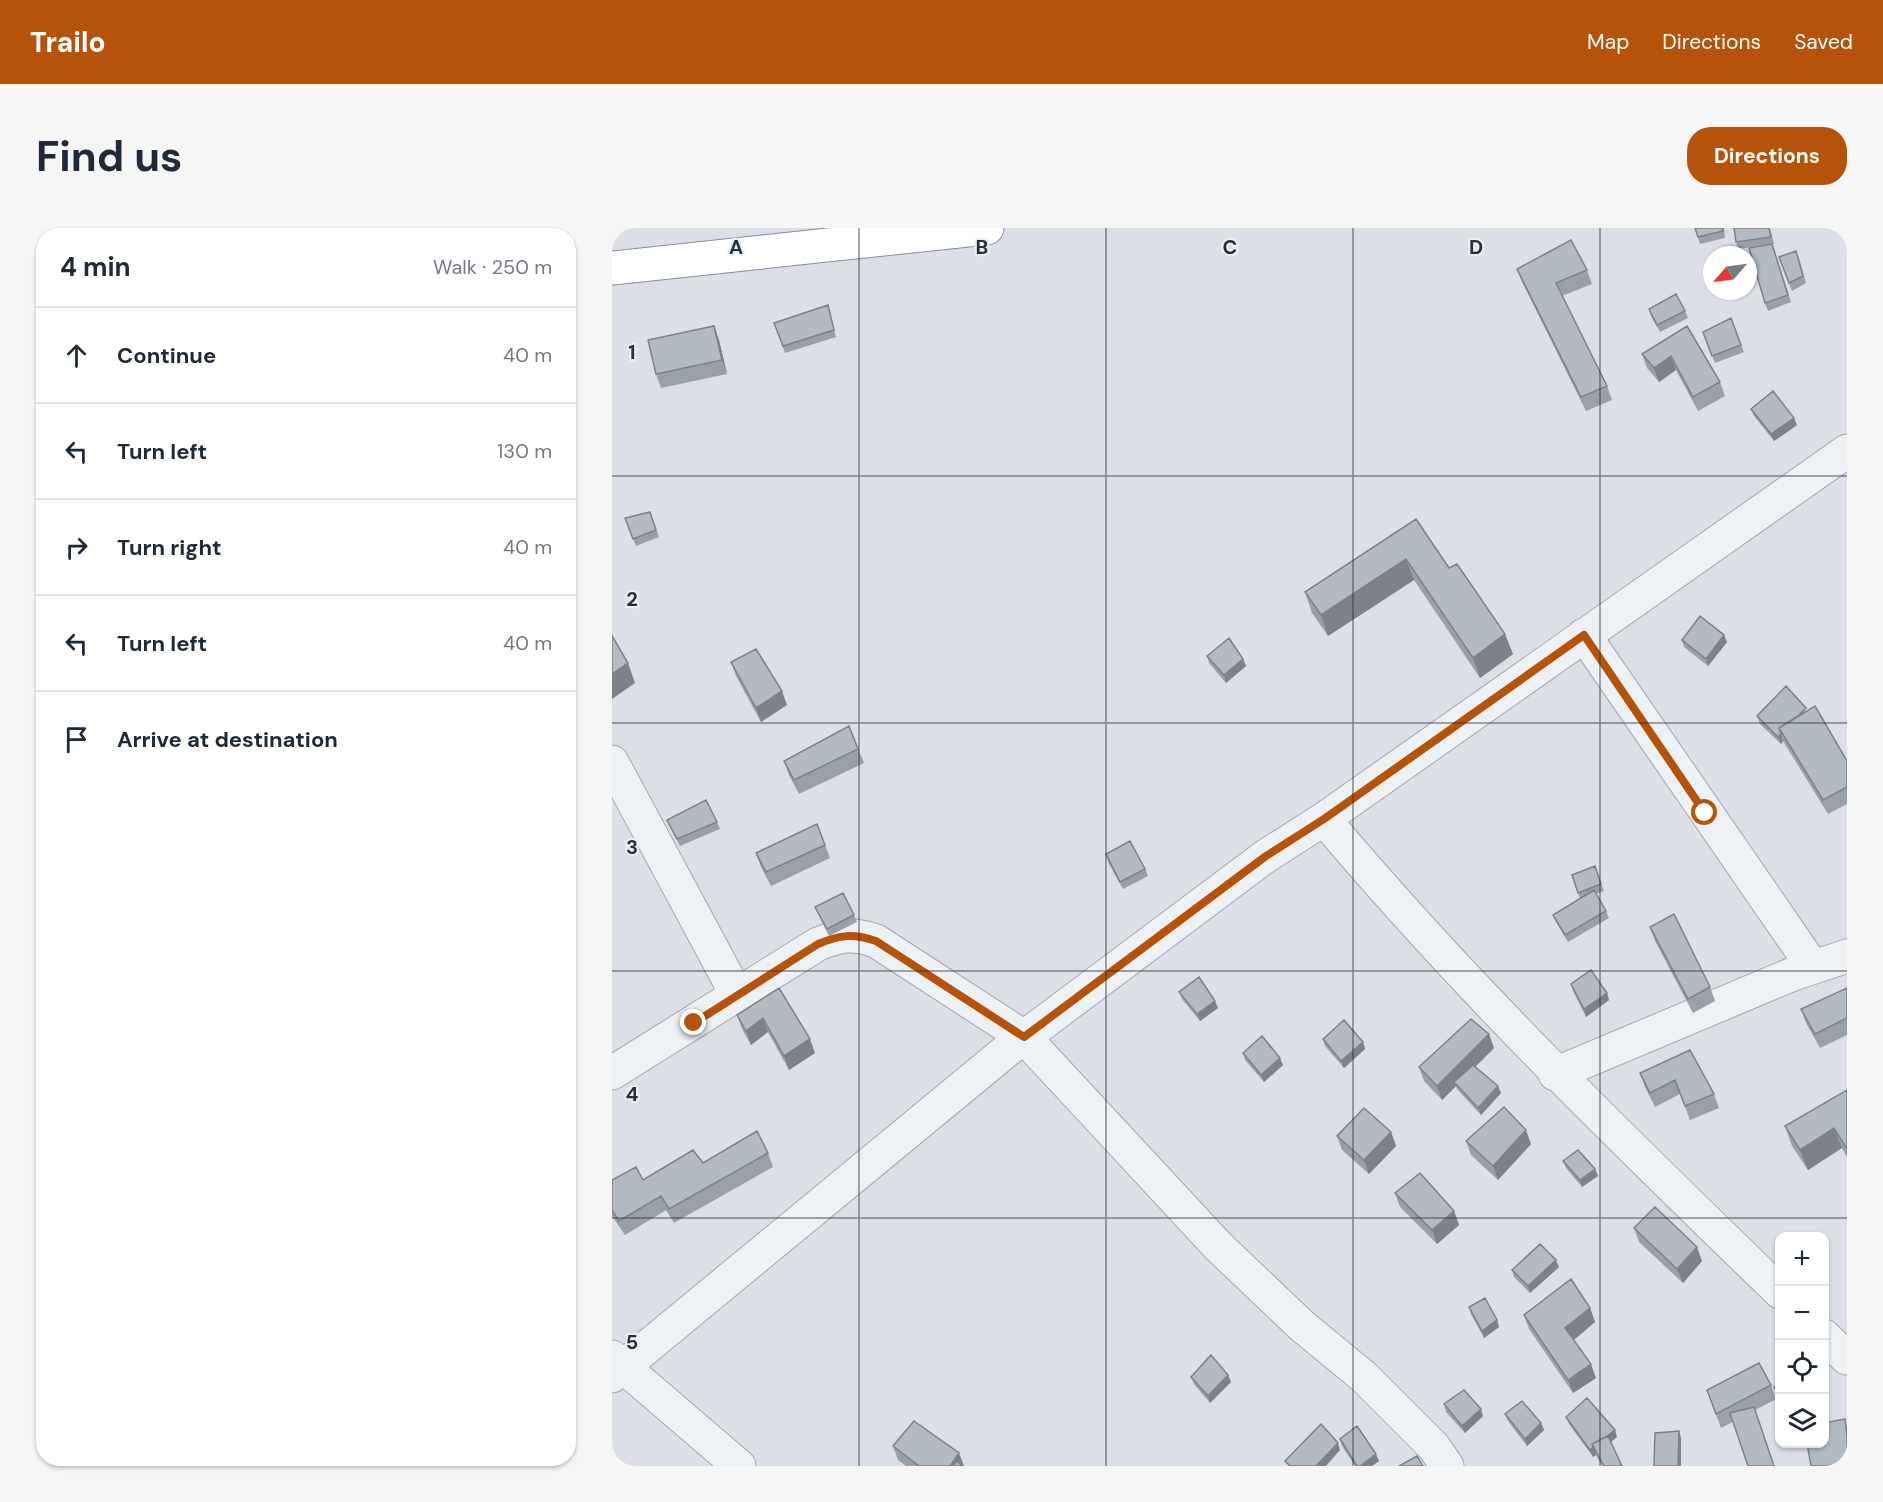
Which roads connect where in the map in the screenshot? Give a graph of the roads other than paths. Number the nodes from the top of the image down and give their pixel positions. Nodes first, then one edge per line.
1 (987, 228) edge
2 (854, 235) edge
3 (612, 268) edge
4 (1847, 451) edge
5 (1584, 635) junction
6 (612, 762) edge
7 (1324, 819) junction
8 (1847, 956) edge
9 (1813, 967) junction
10 (737, 995) junction
11 (1024, 1037) junction
12 (612, 1073) edge
13 (1555, 1074) junction
14 (1775, 1288) edge
15 (1828, 1340) edge
16 (1847, 1358) edge
17 (616, 1367) edge
18 (739, 1466) edge
19 (1447, 1466) edge

1 - 2 highway
2 - 3 highway
4 - 5 street
5 - 7 street
5 - 9 street
6 - 10 street
7 - 11 street
7 - 13 street
8 - 9 street
9 - 13 street
10 - 11 street
10 - 12 street
11 - 17 street
11 - 19 street
13 - 14 street
15 - 16 street
17 - 18 street

